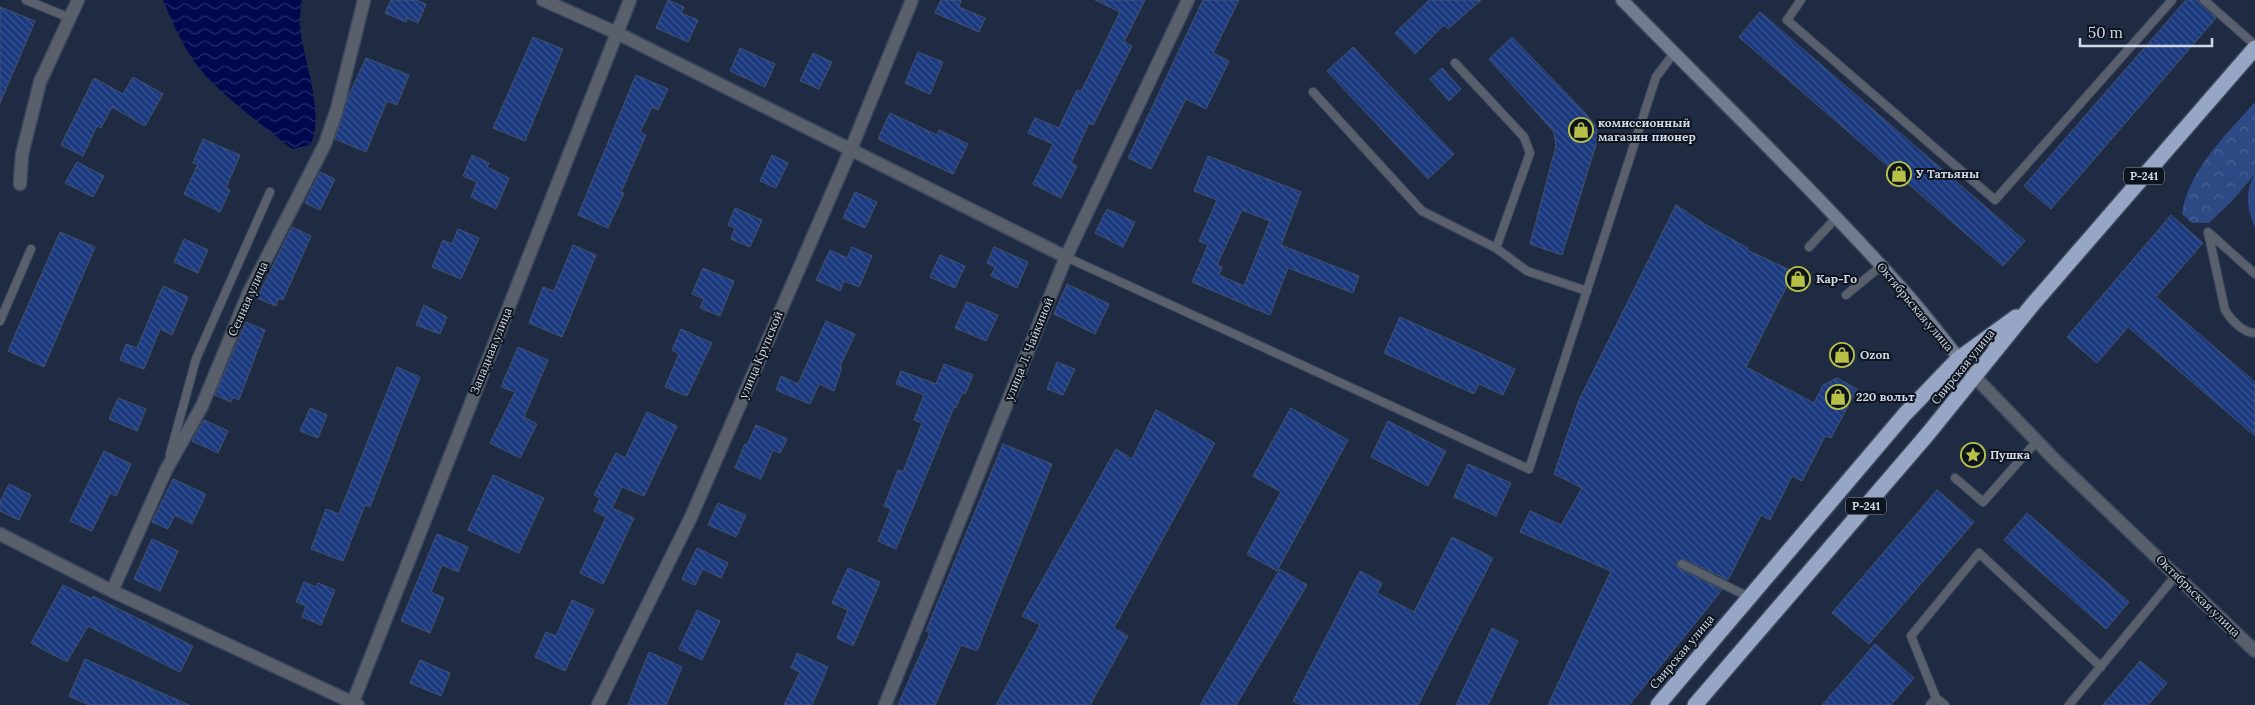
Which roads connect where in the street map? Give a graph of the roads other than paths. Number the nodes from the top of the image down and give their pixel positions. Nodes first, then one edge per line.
1 (26, 0) edge
2 (78, 0) edge
3 (364, 0) edge
4 (544, 0) edge
5 (630, 0) edge
6 (912, 0) edge
7 (1188, 0) edge
8 (1622, 0) edge
9 (1801, 0) edge
10 (2172, 0) edge
11 (2204, 0) edge
12 (70, 18) junction
13 (617, 33) junction
14 (2255, 47) edge
15 (1674, 53) junction
16 (1455, 63) dead end
17 (1313, 92) dead end
18 (851, 148) junction
19 (20, 184) dead end
20 (270, 192) dead end
21 (1836, 218) junction
22 (1810, 247) dead end
23 (1496, 248) junction
24 (31, 249) dead end
25 (1066, 257) junction
26 (1881, 266) junction
27 (2255, 274) edge
28 (1586, 291) junction
29 (1846, 295) dead end
30 (2033, 304) junction
31 (0, 321) edge
32 (2255, 333) edge
33 (1958, 358) junction
34 (1975, 377) junction
35 (2037, 441) junction
36 (166, 470) junction
37 (1955, 478) dead end
38 (0, 534) edge
39 (1682, 564) dead end
40 (2177, 574) junction
41 (112, 591) junction
42 (1749, 597) junction
43 (2255, 651) edge
44 (2102, 667) junction
45 (1936, 698) junction
46 (356, 704) edge
47 (598, 705) edge
48 (885, 705) edge
49 (1658, 705) edge
50 (1695, 705) edge
51 (1930, 705) edge
52 (1945, 705) edge
53 (2069, 705) edge

1 - 12 lane
2 - 12 street
3 - 36 street, Сенная улица
4 - 13 street
5 - 13 street, Западная улица
6 - 18 street, улица Крупской
7 - 25 street, улица Л. Чайкиной
8 - 15 main road, Октябрьская улица
9 - 10 lane
11 - 14 lane
12 - 19 street
13 - 18 street
13 - 46 street, Западная улица
14 - 30 highway, Свирская улица / Р-241
15 - 21 main road, Октябрьская улица
15 - 28 lane
16 - 23 lane
17 - 23 lane
18 - 25 street
18 - 47 street, улица Крупской
20 - 36 lane
21 - 22 lane
21 - 26 main road, Октябрьская улица
23 - 28 lane
24 - 31 lane
25 - 28 lane
25 - 48 street, улица Л. Чайкиной
26 - 29 lane
26 - 33 main road, Октябрьская улица
27 - 32 lane
30 - 33 highway, Р-241
30 - 34 highway, Свирская улица / Р-241
33 - 34 main road, Октябрьская улица
33 - 42 highway, Свирская улица / Р-241
34 - 35 street, Октябрьская улица
34 - 50 highway, Свирская улица / Р-241
35 - 37 lane
35 - 40 street, Октябрьская улица
36 - 41 street, Сенная улица
38 - 41 street
39 - 42 lane
40 - 43 street, Октябрьская улица
40 - 44 lane
41 - 46 street
42 - 49 highway, Свирская улица / Р-241
44 - 45 lane
44 - 53 lane
45 - 51 lane
45 - 52 lane

